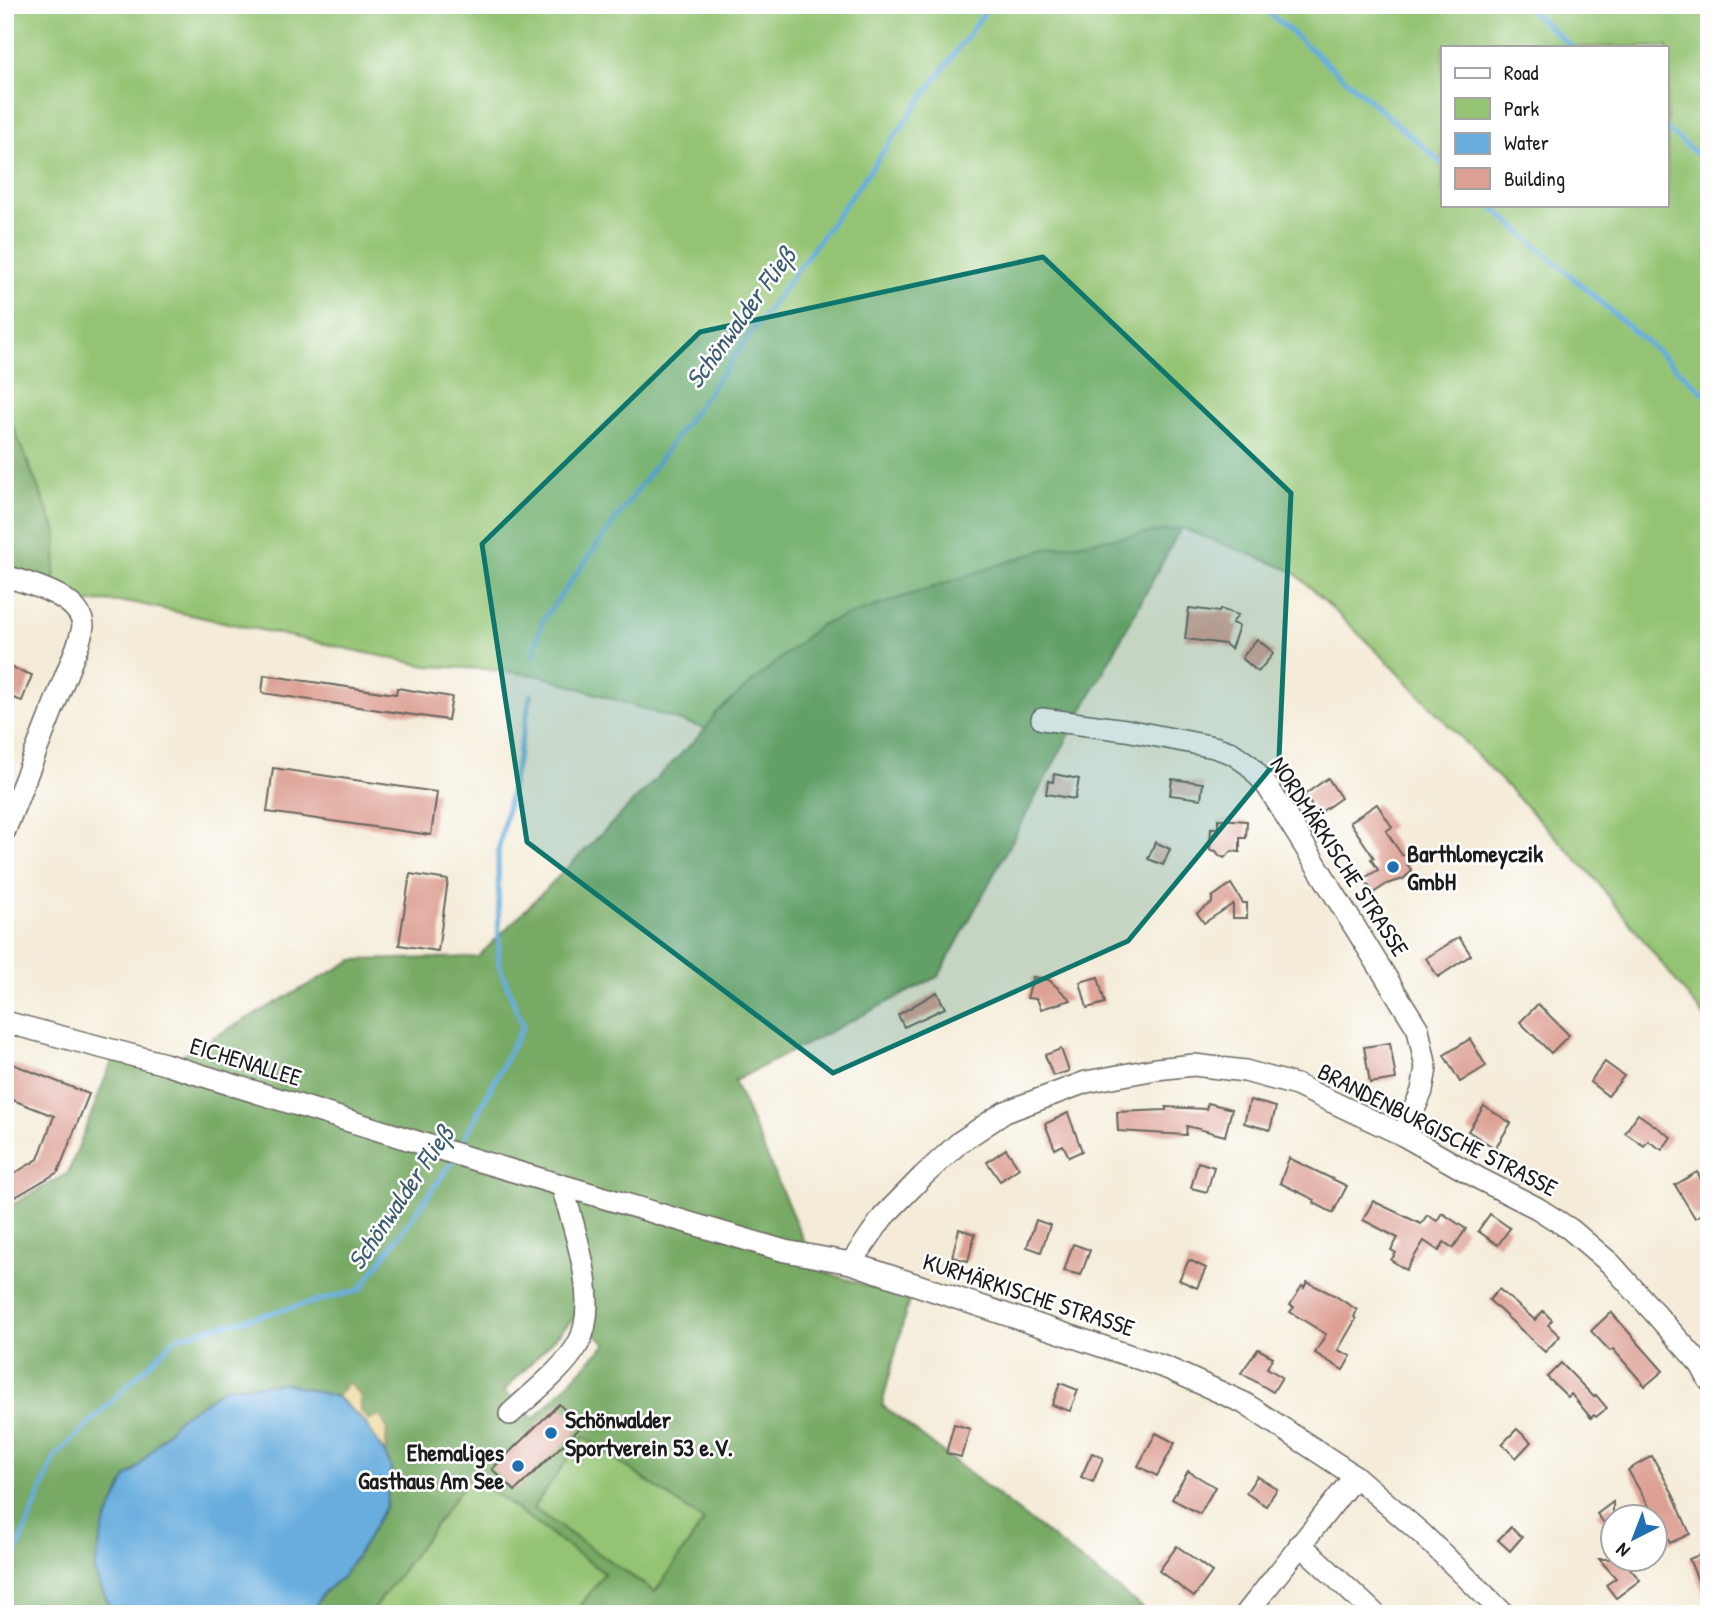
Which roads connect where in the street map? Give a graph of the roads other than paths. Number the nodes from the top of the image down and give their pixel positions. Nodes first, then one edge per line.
1 (5, 576) edge
2 (1042, 719) dead end
3 (5, 830) edge
4 (5, 1022) edge
5 (1404, 1135) junction
6 (461, 1156) joint
7 (562, 1186) junction
8 (851, 1263) junction
9 (1709, 1380) edge
10 (510, 1414) dead end
11 (1355, 1476) junction
12 (1300, 1544) junction
13 (1246, 1614) edge
14 (1375, 1614) edge
15 (1504, 1614) edge

1 - 3 street
2 - 5 street, NORDMÄRKISCHE STRASSE
4 - 6 street, EICHENALLEE
5 - 8 street, BRANDENBURGISCHE STRASSE
5 - 9 street, BRANDENBURGISCHE STRASSE
6 - 7 street, KURMÄRKISCHE STRASSE
7 - 8 street, KURMÄRKISCHE STRASSE
7 - 10 street
8 - 11 street, KURMÄRKISCHE STRASSE
11 - 12 street
11 - 15 street, KURMÄRKISCHE STRASSE
12 - 13 street
12 - 14 street

